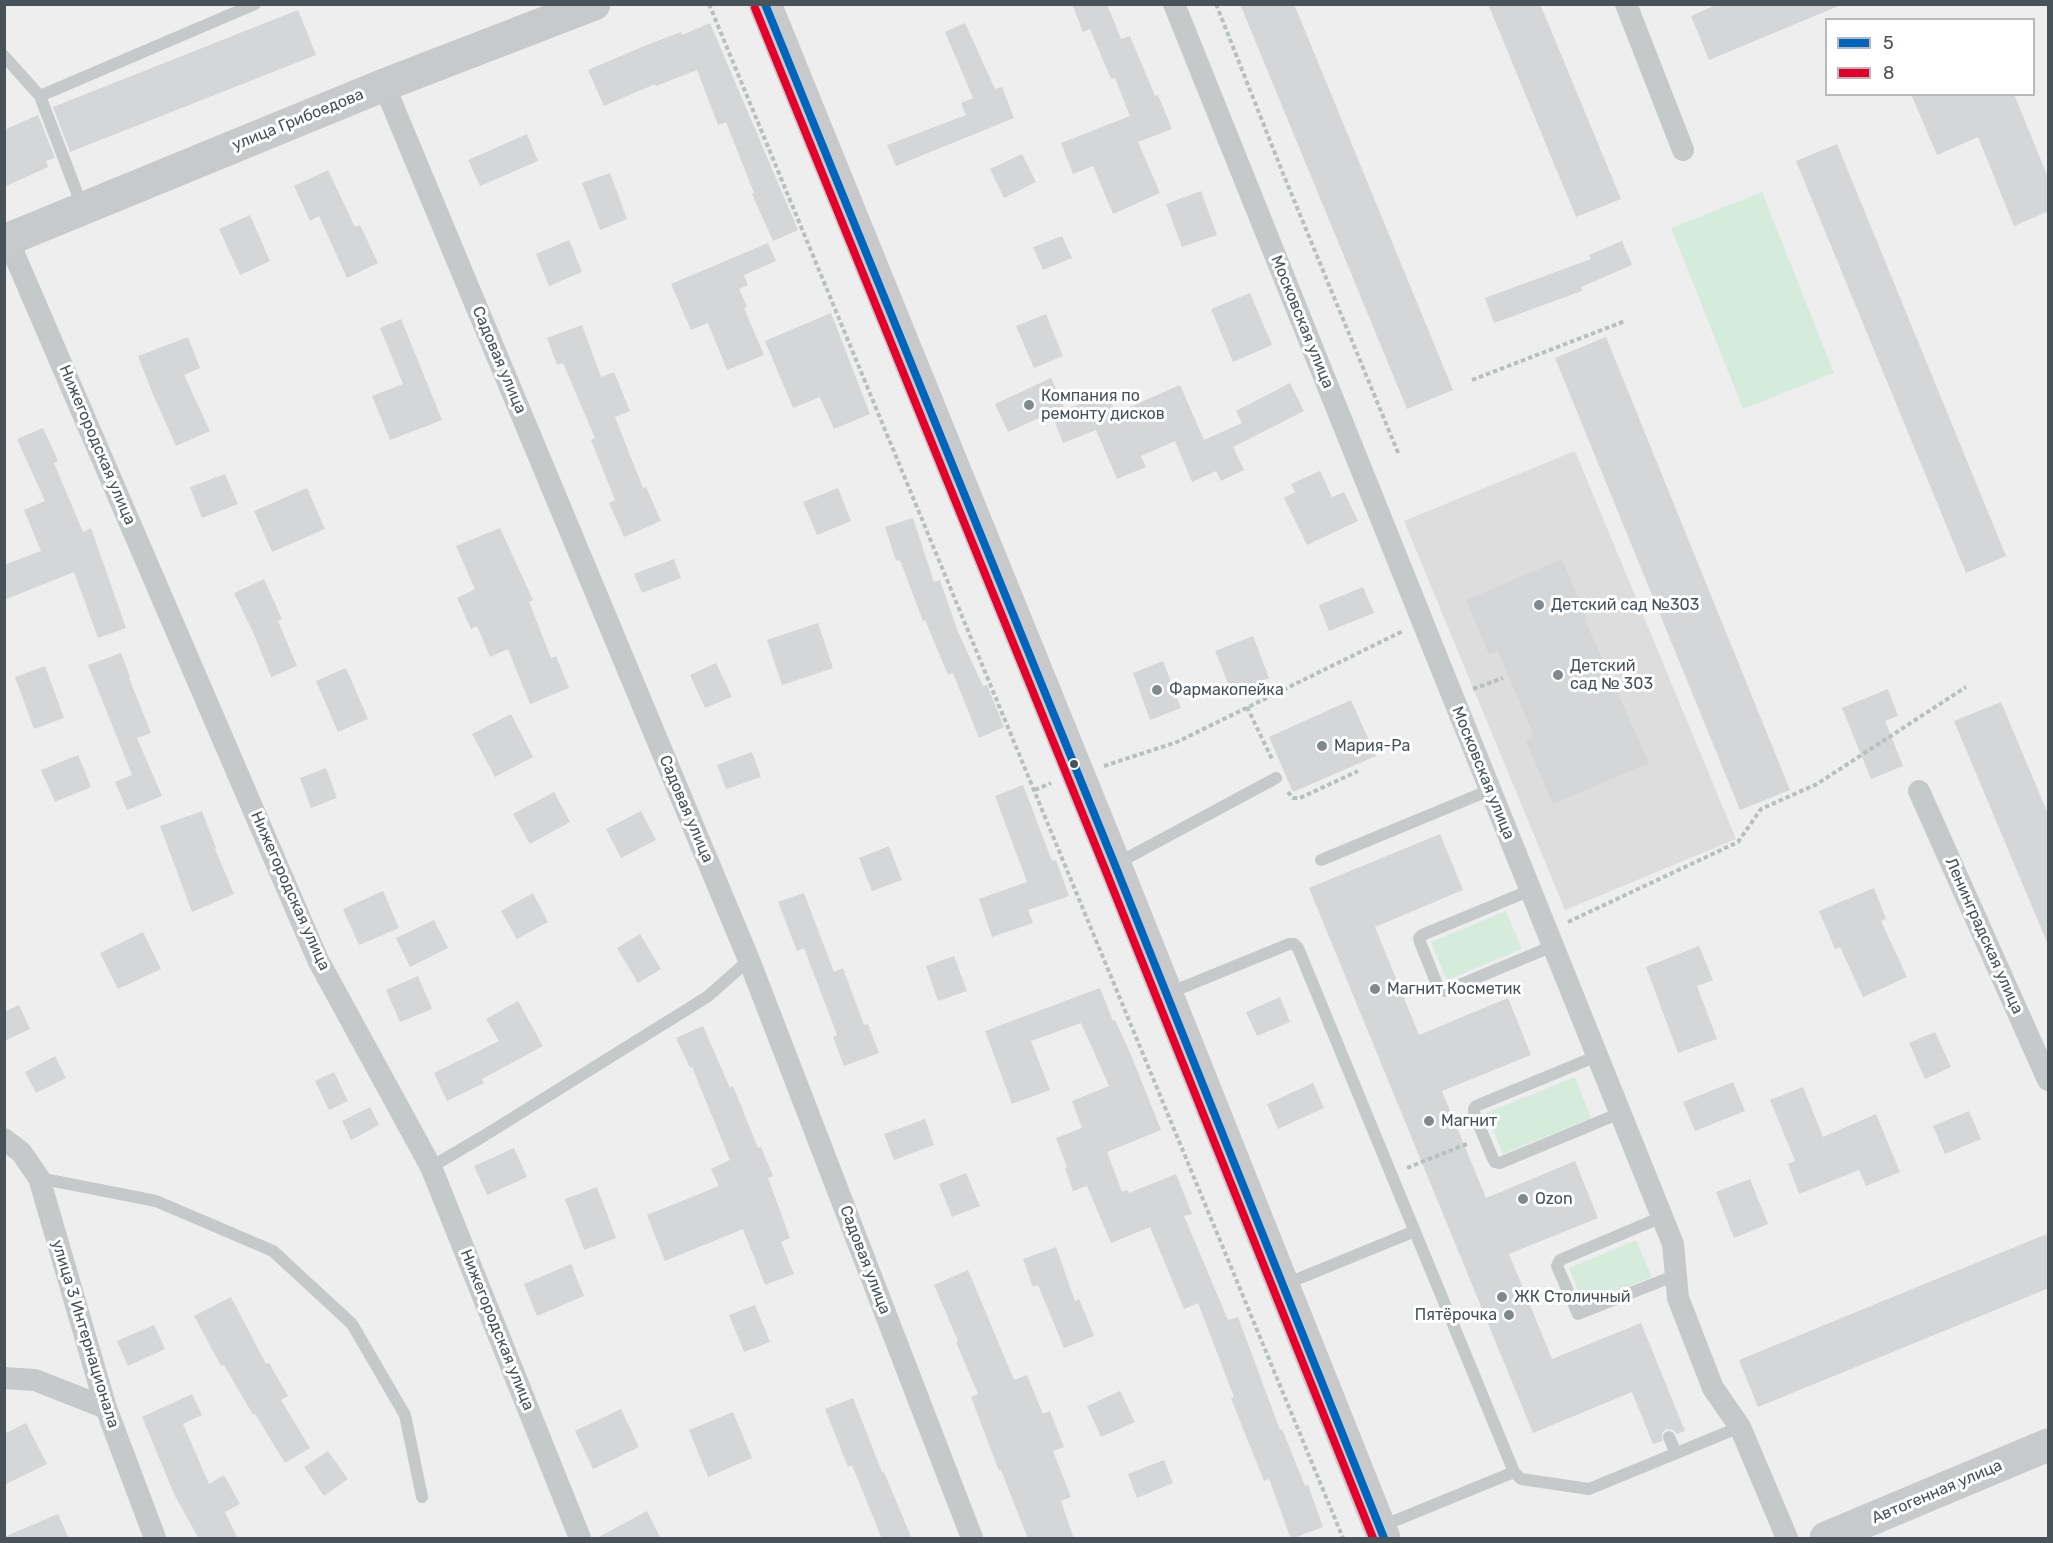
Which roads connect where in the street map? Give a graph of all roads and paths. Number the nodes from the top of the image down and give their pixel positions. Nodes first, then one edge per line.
1 (255, 4) edge
2 (594, 4) edge
3 (709, 4) edge
4 (765, 4) edge
5 (1174, 4) edge
6 (1216, 4) edge
7 (1626, 4) edge
8 (4, 56) edge
9 (384, 85) junction
10 (40, 96) junction
11 (1683, 150) dead end
12 (82, 208) junction
13 (6, 240) edge
14 (1625, 321) dead end
15 (1472, 380) dead end
16 (1399, 455) dead end
17 (1410, 627) dead end
18 (1966, 687) dead end
19 (1076, 774) junction
20 (1276, 778) dead end
21 (1035, 790) junction
22 (1490, 790) junction
23 (1919, 791) dead end
24 (1321, 860) dead end
25 (1115, 865) junction
26 (1531, 890) junction
27 (1550, 939) junction
28 (749, 960) junction
29 (1166, 994) junction
30 (1598, 1056) junction
31 (2049, 1080) edge
32 (1620, 1113) junction
33 (4, 1138) edge
34 (1450, 1151) dead end
35 (1414, 1165) dead end
36 (431, 1167) junction
37 (39, 1178) junction
38 (1662, 1217) junction
39 (1415, 1231) junction
40 (1676, 1275) junction
41 (1283, 1285) junction
42 (4, 1378) edge
43 (106, 1408) junction
44 (1740, 1427) junction
45 (1669, 1437) dead end
46 (2049, 1445) edge
47 (1676, 1453) junction
48 (1514, 1472) junction
49 (422, 1497) dead end
50 (1382, 1533) edge
51 (155, 1539) edge
52 (580, 1539) edge
53 (972, 1539) edge
54 (1343, 1539) edge
55 (1787, 1539) edge
56 (1826, 1539) edge

1 - 10 lane
2 - 9 main road, улица Грибоедова
3 - 21 path
4 - 19 main road
5 - 22 street, Московская улица
6 - 16 path
7 - 11 street
8 - 10 lane
9 - 12 main road, улица Грибоедова
9 - 28 street, Садовая улица
10 - 12 lane
12 - 13 main road, улица Грибоедова
13 - 36 street, Нижегородская улица
14 - 15 path
17 - 19 path
18 - 27 path
19 - 21 path
19 - 25 main road
20 - 25 lane
21 - 54 path
22 - 24 lane
22 - 26 street, Московская улица
23 - 31 street, Ленинградская улица
25 - 29 main road
26 - 27 street, Московская улица
26 - 27 lane
27 - 30 street, Московская улица
28 - 36 lane
28 - 53 street, Садовая улица
29 - 39 lane
29 - 41 main road
30 - 32 street, Московская улица
30 - 32 lane
32 - 38 street, Московская улица
33 - 37 street, улица 3 Интернационала
34 - 35 path
36 - 52 street, Нижегородская улица
37 - 43 street, улица 3 Интернационала
37 - 49 lane
38 - 40 street, Московская улица
38 - 40 lane
39 - 41 lane
39 - 48 lane
40 - 44 street, Московская улица
41 - 50 main road
42 - 43 street
43 - 51 street, улица 3 Интернационала
44 - 47 lane
44 - 55 street, Московская улица
45 - 47 lane
46 - 56 main road, Автогенная улица
47 - 48 lane
48 - 50 lane

